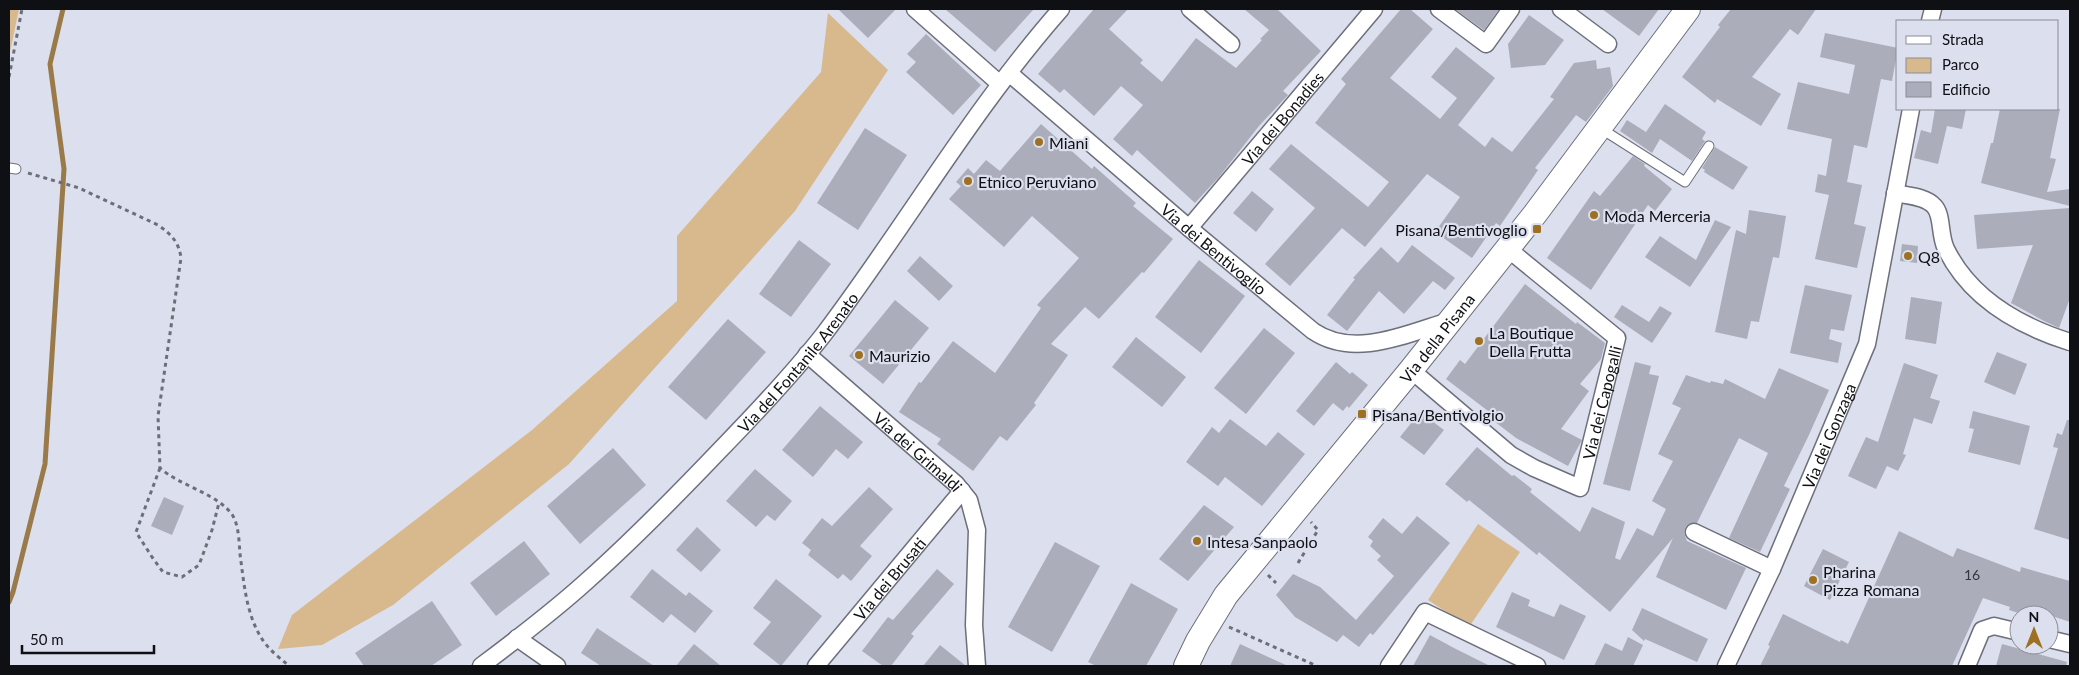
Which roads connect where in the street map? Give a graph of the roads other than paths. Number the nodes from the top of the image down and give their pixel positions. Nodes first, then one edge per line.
1 (915, 9) edge
2 (1061, 9) edge
3 (1190, 9) edge
4 (1374, 9) edge
5 (1439, 9) edge
6 (1511, 9) edge
7 (1562, 9) edge
8 (1688, 9) edge
9 (1231, 44) dead end
10 (1608, 44) dead end
11 (1004, 78) junction
12 (1911, 110) edge
13 (1600, 128) junction
14 (1708, 146) dead end
15 (1895, 193) junction
16 (1189, 228) junction
17 (1508, 249) junction
18 (1450, 321) junction
19 (2070, 342) edge
20 (807, 354) junction
21 (1411, 370) junction
22 (962, 491) junction
23 (1694, 532) dead end
24 (1772, 569) junction
25 (2009, 630) edge
26 (517, 638) junction
27 (480, 666) edge
28 (556, 666) edge
29 (816, 666) edge
30 (977, 666) edge
31 (1186, 666) edge
32 (1390, 666) edge
33 (1537, 666) edge
34 (1726, 666) edge
35 (1967, 666) edge

1 - 11 street, Via dei Bentivoglio
2 - 11 street, Via del Fontanile Arenato
3 - 9 street
4 - 16 street, Via dei Bonadies
5 - 6 street
7 - 10 street
8 - 13 main road, Via della Pisana
11 - 16 street, Via dei Bentivoglio
11 - 20 street, Via del Fontanile Arenato
12 - 15 street, Via dei Gonzaga
13 - 14 lane
13 - 17 main road, Via della Pisana
15 - 19 street
15 - 24 street, Via dei Gonzaga
16 - 18 street, Via dei Bentivoglio
17 - 18 main road, Via della Pisana
17 - 21 street, Via dei Capogalli
18 - 21 main road, Via della Pisana
20 - 22 street, Via dei Grimaldi
20 - 26 street, Via del Fontanile Arenato
21 - 31 main road, Via della Pisana
22 - 29 street, Via dei Brusati
22 - 30 street, Via dei Grimaldi
23 - 24 street
24 - 34 street, Via dei Gonzaga
25 - 35 street
26 - 27 street, Via del Fontanile Arenato
26 - 28 street
32 - 33 street

